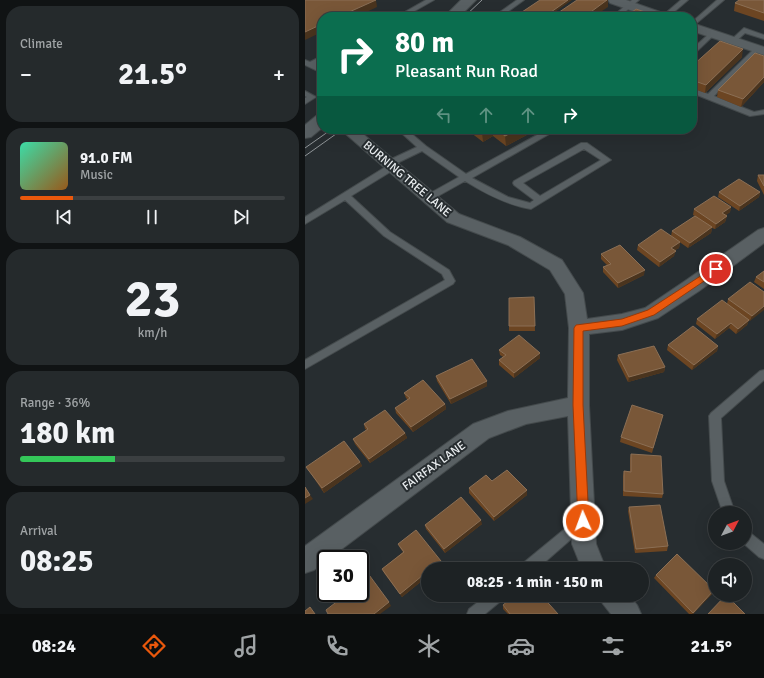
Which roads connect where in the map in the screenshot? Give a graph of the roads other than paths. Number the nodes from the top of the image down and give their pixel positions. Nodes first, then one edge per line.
1 (431, 0) edge
2 (469, 0) edge
3 (521, 0) edge
4 (614, 0) edge
5 (685, 0) edge
6 (721, 0) edge
7 (632, 3) edge
8 (408, 12) edge
9 (456, 12) edge
10 (503, 12) edge
11 (621, 12) edge
12 (652, 12) edge
13 (669, 12) edge
14 (697, 22) edge
15 (697, 28) edge
16 (712, 34) junction
17 (764, 37) edge
18 (733, 41) junction
19 (697, 48) edge
20 (760, 50) edge
21 (317, 60) edge
22 (307, 63) edge
23 (317, 68) edge
24 (697, 92) edge
25 (305, 93) edge
26 (709, 97) junction
27 (305, 102) edge
28 (764, 112) edge
29 (317, 124) edge
30 (305, 132) edge
31 (354, 134) edge
32 (407, 134) edge
33 (545, 134) edge
34 (423, 148) junction
35 (390, 165) junction
36 (466, 178) junction
37 (345, 196) junction
38 (428, 198) junction
39 (539, 200) junction
40 (305, 221) edge
41 (764, 234) edge
42 (579, 328) junction
43 (305, 366) edge
44 (764, 374) edge
45 (578, 405) junction
46 (727, 506) edge
47 (583, 521) junction
48 (752, 542) edge
49 (764, 553) edge
50 (305, 561) edge
51 (535, 562) edge
52 (591, 562) edge
53 (489, 602) edge
54 (619, 602) edge
55 (474, 614) edge
56 (628, 614) edge

1 - 8 lane
2 - 9 street
3 - 10 lane
4 - 7 street
5 - 13 lane
6 - 14 lane
7 - 11 lane
7 - 12 street
15 - 16 street
16 - 18 street
16 - 19 lane
17 - 18 lane
18 - 20 street
20 - 26 lane
21 - 22 lane
22 - 23 lane
24 - 26 lane
25 - 27 lane
26 - 28 lane
29 - 30 street
31 - 35 street, BURNING TREE LANE
32 - 34 lane
33 - 36 lane
34 - 35 lane
34 - 36 lane
35 - 37 lane
35 - 38 street, BURNING TREE LANE
36 - 38 lane
36 - 39 lane
37 - 40 lane
37 - 43 lane
38 - 42 street, BURNING TREE LANE
39 - 39 lane
41 - 42 street
42 - 45 street, BURNING TREE LANE
44 - 46 lane
45 - 47 street, BURNING TREE LANE
45 - 50 street, FAIRFAX LANE
47 - 51 lane
47 - 52 street, BURNING TREE LANE
48 - 49 lane
53 - 55 lane
54 - 56 street

